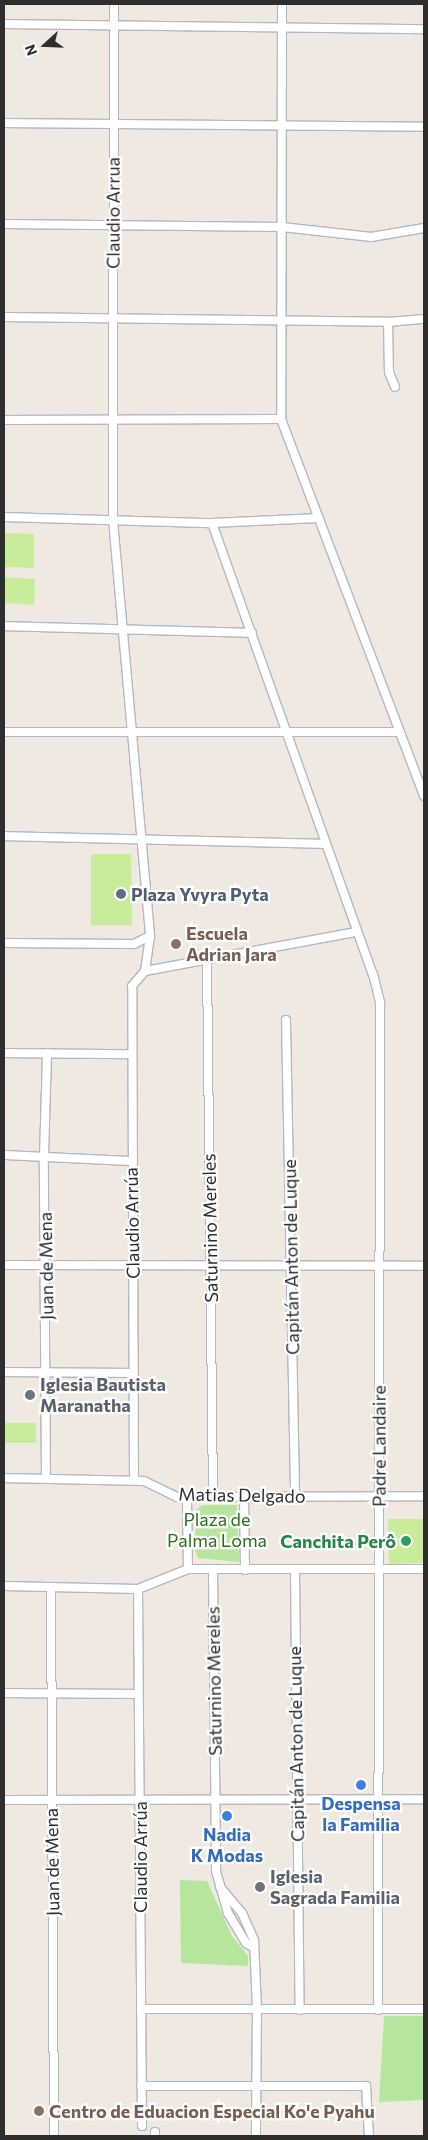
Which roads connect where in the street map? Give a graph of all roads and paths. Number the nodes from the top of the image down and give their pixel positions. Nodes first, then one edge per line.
1 (114, 4) edge
2 (282, 4) edge
3 (4, 24) edge
4 (114, 25) junction
5 (282, 27) junction
6 (424, 29) edge
7 (4, 123) edge
8 (113, 124) junction
9 (282, 125) junction
10 (424, 127) edge
11 (4, 224) edge
12 (113, 225) junction
13 (282, 227) junction
14 (424, 228) edge
15 (4, 317) edge
16 (112, 319) junction
17 (282, 319) junction
18 (424, 320) edge
19 (388, 322) junction
20 (395, 387) dead end
21 (282, 419) junction
22 (4, 420) edge
23 (112, 422) junction
24 (4, 517) edge
25 (319, 518) junction
26 (114, 520) junction
27 (212, 523) junction
28 (4, 626) edge
29 (121, 628) junction
30 (252, 633) junction
31 (4, 732) edge
32 (400, 732) junction
33 (131, 734) junction
34 (286, 734) junction
35 (424, 796) edge
36 (4, 836) edge
37 (139, 839) junction
38 (325, 844) junction
39 (356, 932) junction
40 (150, 936) junction
41 (4, 943) edge
42 (207, 960) junction
43 (145, 971) junction
44 (286, 1020) dead end
45 (4, 1053) edge
46 (48, 1053) junction
47 (131, 1054) junction
48 (4, 1155) edge
49 (44, 1156) junction
50 (131, 1161) junction
51 (4, 1265) edge
52 (46, 1265) junction
53 (133, 1266) junction
54 (211, 1266) junction
55 (292, 1266) junction
56 (381, 1266) junction
57 (424, 1266) edge
58 (4, 1372) edge
59 (47, 1372) junction
60 (133, 1373) junction
61 (4, 1478) edge
62 (46, 1478) junction
63 (134, 1480) junction
64 (295, 1495) junction
65 (379, 1496) junction
66 (424, 1496) edge
67 (213, 1497) junction
68 (244, 1497) junction
69 (187, 1498) junction
70 (188, 1569) junction
71 (294, 1569) junction
72 (424, 1569) edge
73 (213, 1570) junction
74 (245, 1570) junction
75 (379, 1570) junction
76 (4, 1586) edge
77 (51, 1587) junction
78 (138, 1589) junction
79 (4, 1693) edge
80 (51, 1694) junction
81 (137, 1694) junction
82 (381, 1799) junction
83 (424, 1799) edge
84 (4, 1800) edge
85 (51, 1800) junction
86 (140, 1800) junction
87 (216, 1800) junction
88 (296, 1800) junction
89 (220, 1887) junction
90 (253, 1947) junction
91 (141, 2009) junction
92 (258, 2009) junction
93 (424, 2009) edge
94 (300, 2010) junction
95 (378, 2010) junction
96 (141, 2086) junction
97 (255, 2086) junction
98 (142, 2126) dead end
99 (54, 2136) edge
100 (256, 2136) edge
101 (369, 2136) edge

1 - 4 street, Claudio Arrua
2 - 5 street
3 - 4 street
4 - 5 street
4 - 8 street, Claudio Arrua
5 - 6 street
5 - 9 street
7 - 8 street
8 - 9 street
8 - 12 street, Claudio Arrua
9 - 10 street
9 - 13 street
11 - 12 street
12 - 13 street
12 - 16 street, Claudio Arrua
13 - 14 street
13 - 17 street
15 - 16 street
16 - 17 street
16 - 23 street, Claudio Arrua
17 - 19 street
17 - 21 street
18 - 19 street
19 - 20 street
21 - 23 street
21 - 25 street
22 - 23 street
23 - 26 street, Claudio Arrua
24 - 26 street
25 - 27 street
25 - 32 street
26 - 27 street
26 - 29 street, Claudio Arrua
27 - 30 street, Padre Landaire
28 - 29 street
29 - 30 street
29 - 33 street, Claudio Arrua
30 - 34 street, Padre Landaire
31 - 33 street
32 - 34 street
32 - 35 street
33 - 34 street
33 - 37 street, Claudio Arrua
34 - 38 street, Padre Landaire
36 - 37 street
37 - 38 street
37 - 40 street, Claudio Arrua
38 - 39 street, Padre Landaire
39 - 42 street
39 - 56 street, Padre Landaire
40 - 41 street
40 - 43 street, Claudio Arrua
42 - 43 street
42 - 54 street, Saturnino Mereles
43 - 47 street, Claudio Arrúa
44 - 55 street, Capitán Anton de Luque
45 - 46 street
46 - 47 street
46 - 49 street, Juan de Mena
47 - 50 street, Claudio Arrúa
48 - 49 street
49 - 50 street
49 - 52 street, Juan de Mena
50 - 53 street, Claudio Arrúa
51 - 52 street
52 - 53 street
52 - 59 street, Juan de Mena
53 - 54 street
53 - 60 street, Claudio Arrúa
54 - 55 street
54 - 67 street, Saturnino Mereles
55 - 56 street
55 - 64 street, Capitán Anton de Luque
56 - 57 street
56 - 65 street, Padre Landaire
58 - 59 street
59 - 60 street
59 - 62 street, Juan de Mena
60 - 63 street, Claudio Arrúa
61 - 62 street, Matias Delgado
62 - 63 street, Matias Delgado
63 - 69 street, Matias Delgado
64 - 65 street, Matias Delgado
64 - 68 street, Matias Delgado
65 - 66 street, Matias Delgado
65 - 75 street, Padre Landaire
67 - 68 street, Matias Delgado
67 - 69 street, Matias Delgado
68 - 74 street
69 - 70 street
70 - 73 street
70 - 78 street
71 - 74 street
71 - 75 street
71 - 88 street, Capitán Anton de Luque
72 - 75 street
73 - 74 street
73 - 87 street, Saturnino Mereles
75 - 82 street, Padre Landaire
76 - 77 street
77 - 78 street
77 - 80 street, Juan de Mena
78 - 81 street, Claudio Arrúa
79 - 80 street
80 - 81 street
80 - 85 street, Juan de Mena
81 - 86 street, Claudio Arrúa
82 - 83 street
82 - 88 street
82 - 95 street, Padre Landaire
84 - 85 street
85 - 86 street
85 - 99 street, Juan de Mena
86 - 87 street
86 - 91 street, Claudio Arrúa
87 - 88 street
87 - 89 street, Saturnino Mereles
88 - 94 street, Capitán Anton de Luque
89 - 90 street, Saturnino Mereles
89 - 90 street, Saturnino Mereles
90 - 92 street, Saturnino Mereles
91 - 92 street
91 - 96 street, Claudio Arrúa
92 - 94 street
92 - 97 street, Saturnino Mereles
93 - 95 street
94 - 95 street
96 - 97 street
96 - 98 street, Claudio Arrúa
97 - 100 street, Saturnino Mereles
97 - 101 street

